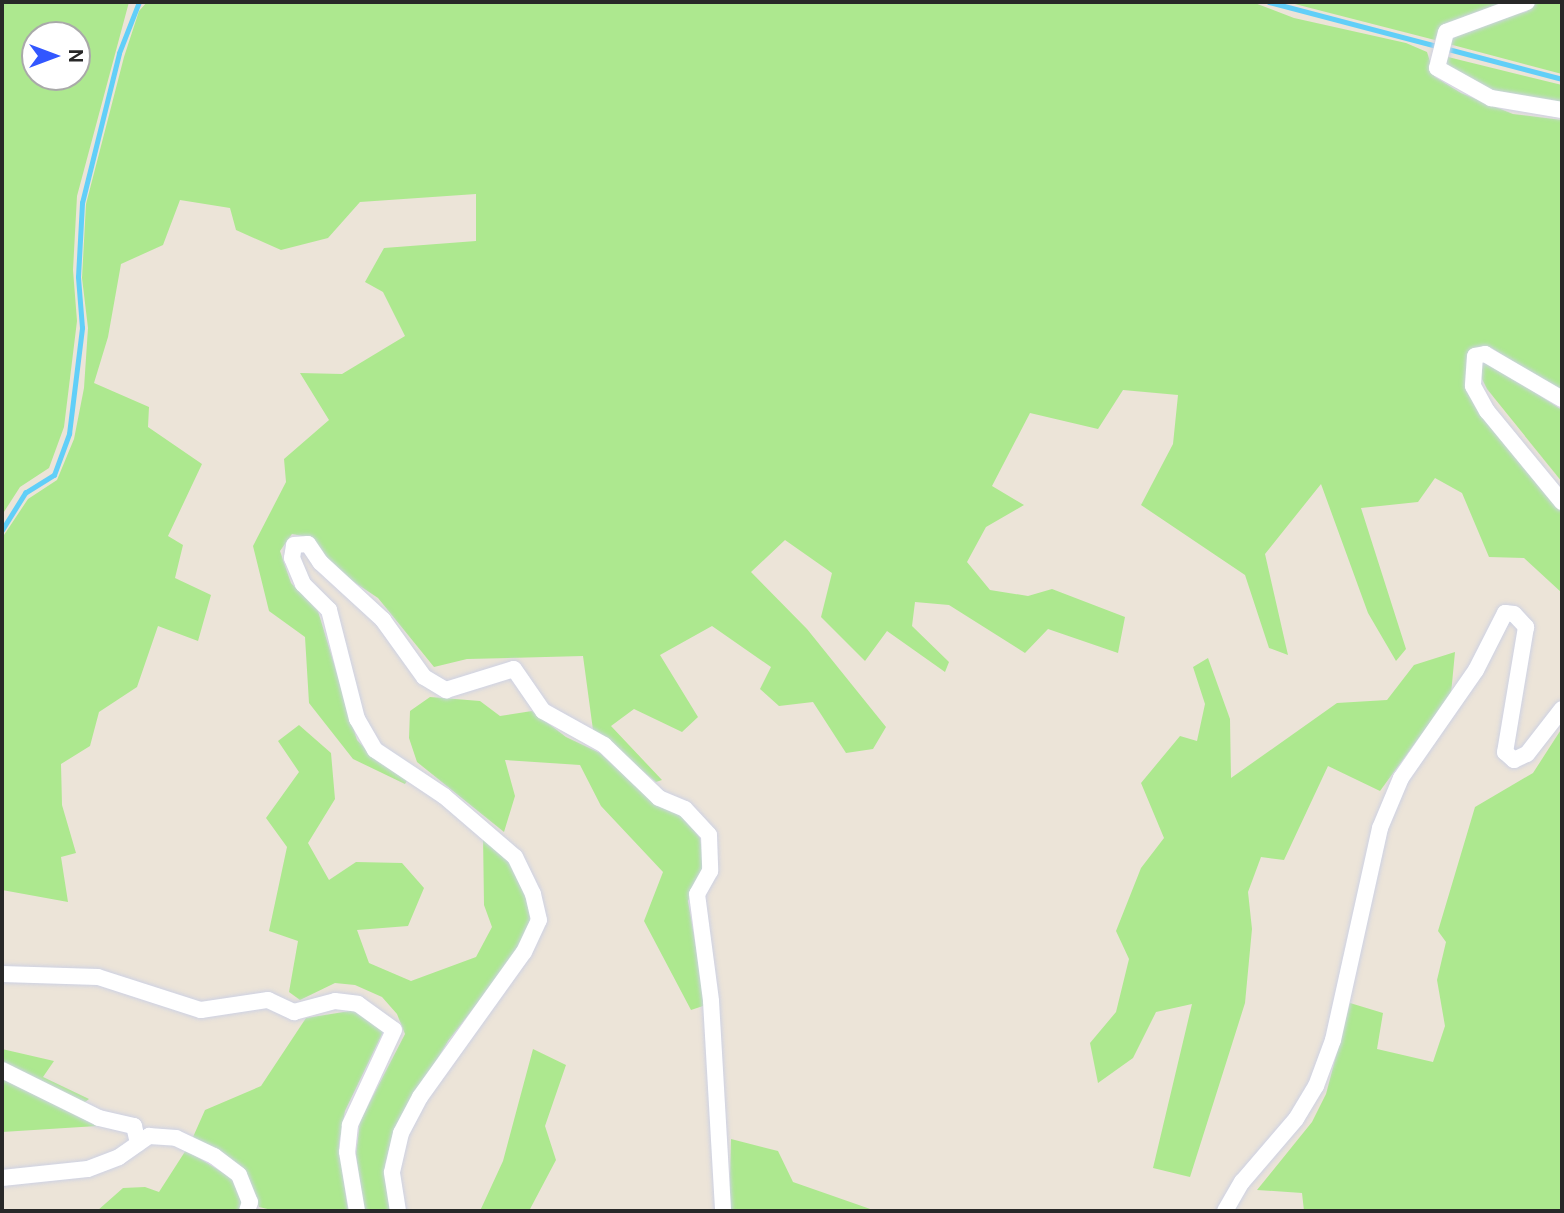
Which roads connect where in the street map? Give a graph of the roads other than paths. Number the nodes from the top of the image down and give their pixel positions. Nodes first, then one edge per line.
1 (1527, 2) edge
2 (1562, 110) edge
3 (1562, 398) edge
4 (1562, 502) edge
5 (1562, 709) edge
6 (2, 974) edge
7 (2, 1070) edge
8 (138, 1144) junction
9 (2, 1178) edge
10 (247, 1211) edge
11 (357, 1211) edge
12 (398, 1211) edge
13 (723, 1211) edge
14 (1224, 1211) edge

1 - 2 street
3 - 4 street
5 - 14 street
6 - 11 street
7 - 8 street
8 - 9 street
8 - 10 street
12 - 13 street

